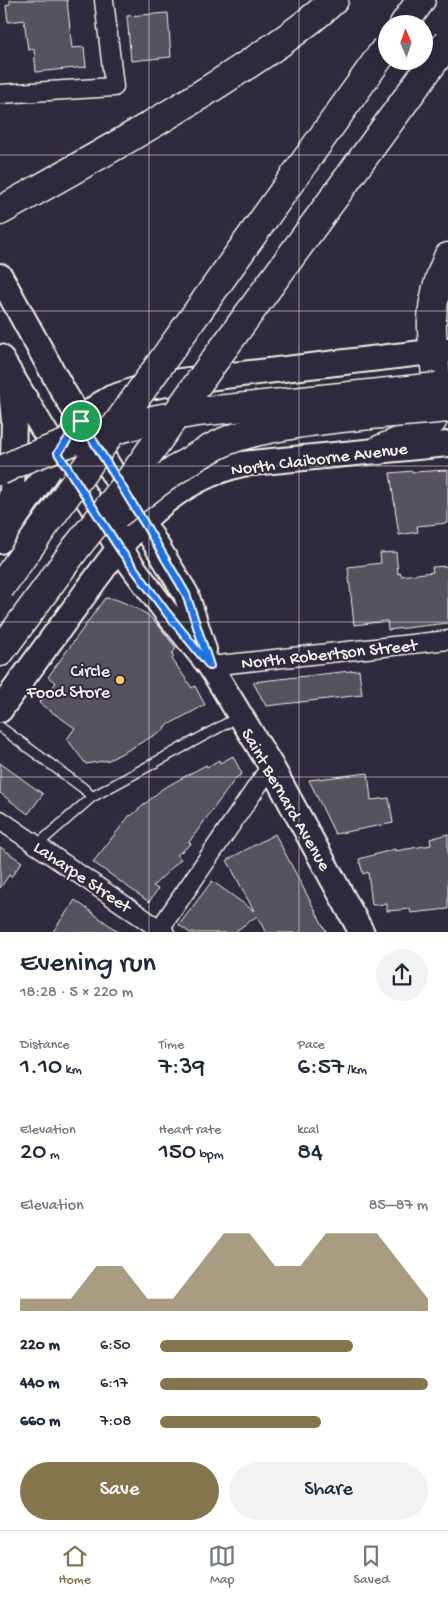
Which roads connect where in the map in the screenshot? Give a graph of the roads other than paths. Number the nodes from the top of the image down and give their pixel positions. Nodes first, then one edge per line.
1 (104, 0) edge
2 (334, 0) edge
3 (421, 0) edge
4 (410, 15) edge
5 (448, 42) edge
6 (378, 59) edge
7 (0, 94) edge
8 (0, 211) edge
9 (448, 257) edge
10 (0, 276) edge
11 (440, 350) edge
12 (5, 365) edge
13 (448, 386) edge
14 (448, 408) edge
15 (81, 421) junction
16 (448, 444) edge
17 (379, 450) junction
18 (58, 453) junction
19 (0, 464) edge
20 (6, 481) edge
21 (143, 521) junction
22 (0, 532) edge
23 (0, 541) edge
24 (76, 548) junction
25 (119, 548) junction
26 (0, 588) edge
27 (448, 640) edge
28 (0, 652) edge
29 (210, 666) junction
30 (0, 710) edge
31 (240, 716) junction
32 (0, 727) edge
33 (271, 766) junction
34 (92, 797) junction
35 (0, 820) edge
36 (37, 845) junction
37 (161, 931) edge
38 (362, 932) edge

1 - 7 street
2 - 8 highway
3 - 4 highway
5 - 24 highway, bridge
6 - 26 highway, bridge
9 - 11 highway
10 - 15 street, Saint Bernard Avenue
11 - 15 street
11 - 17 highway
12 - 18 street, Saint Bernard Avenue
12 - 20 street
13 - 20 highway, bridge
14 - 24 highway, bridge
15 - 18 street
15 - 21 street, Saint Bernard Avenue
16 - 17 street, North Claiborne Avenue
17 - 21 street, North Claiborne Avenue
18 - 23 street
18 - 25 street, Saint Bernard Avenue
19 - 20 street
20 - 22 street
21 - 25 street, North Claiborne Avenue
21 - 29 street, Saint Bernard Avenue
24 - 28 highway
25 - 29 street, Saint Bernard Avenue
25 - 30 street, North Claiborne Avenue
27 - 29 street, North Robertson Street
29 - 31 street, Saint Bernard Avenue
31 - 33 street, Saint Bernard Avenue
31 - 34 lane
32 - 34 lane
33 - 37 street
33 - 38 street, Saint Bernard Avenue
34 - 36 lane
35 - 36 street, Laharpe Street
36 - 37 street, Laharpe Street

